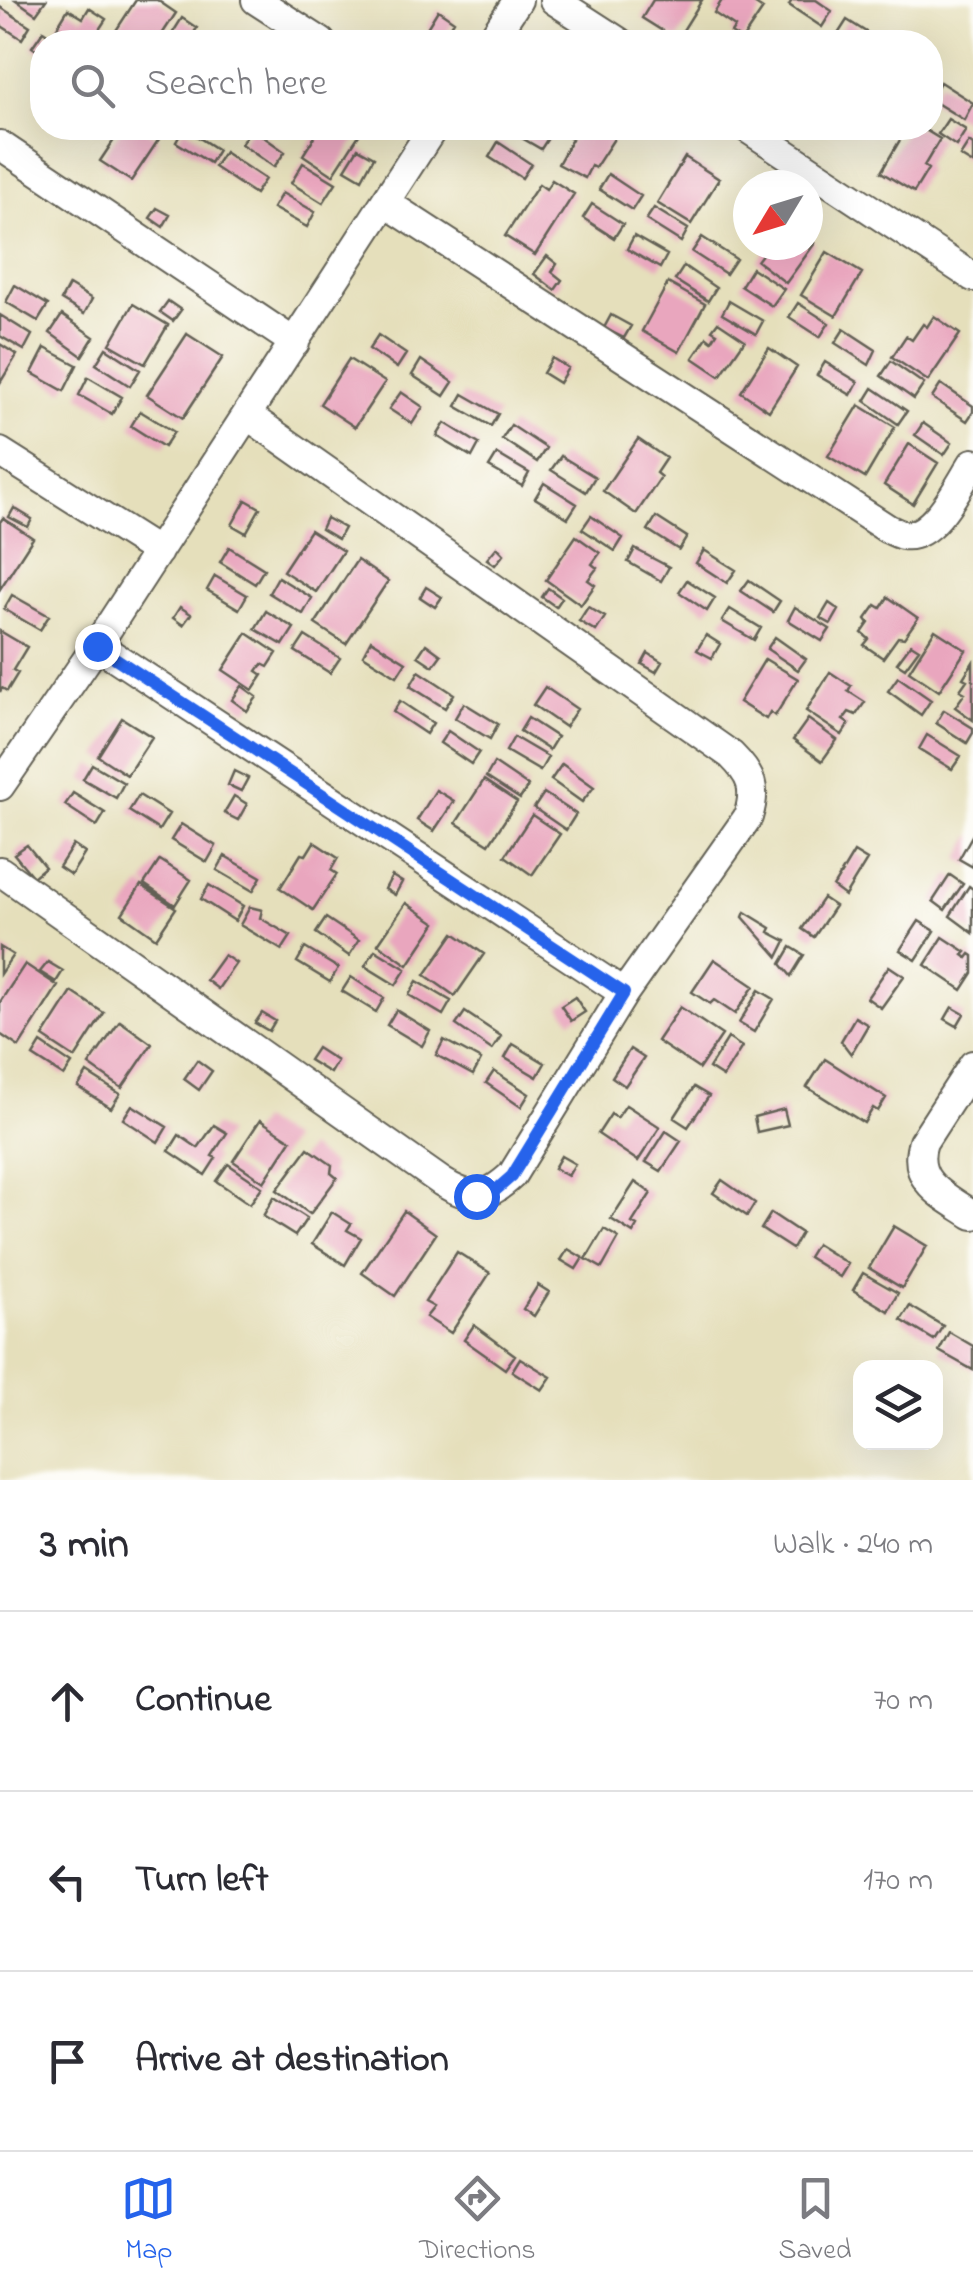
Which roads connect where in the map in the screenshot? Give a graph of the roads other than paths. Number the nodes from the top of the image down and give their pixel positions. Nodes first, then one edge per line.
1 (256, 0) edge
2 (518, 0) edge
3 (554, 0) edge
4 (302, 30) edge
5 (498, 30) edge
6 (600, 30) edge
7 (426, 140) edge
8 (765, 140) edge
9 (0, 145) edge
10 (386, 204) junction
11 (973, 277) edge
12 (295, 343) junction
13 (247, 416) junction
14 (0, 452) edge
15 (973, 463) edge
16 (158, 552) junction
17 (97, 646) junction
18 (1, 780) edge
19 (0, 872) edge
20 (624, 993) junction
21 (973, 1065) edge
22 (973, 1215) edge

1 - 4 street
2 - 5 street
3 - 6 street
7 - 10 street
8 - 11 street
9 - 12 street
10 - 12 street
10 - 15 street
12 - 13 street
13 - 16 street
13 - 20 street
14 - 16 street
16 - 17 street
17 - 18 street
17 - 20 street
19 - 20 street
21 - 22 street

